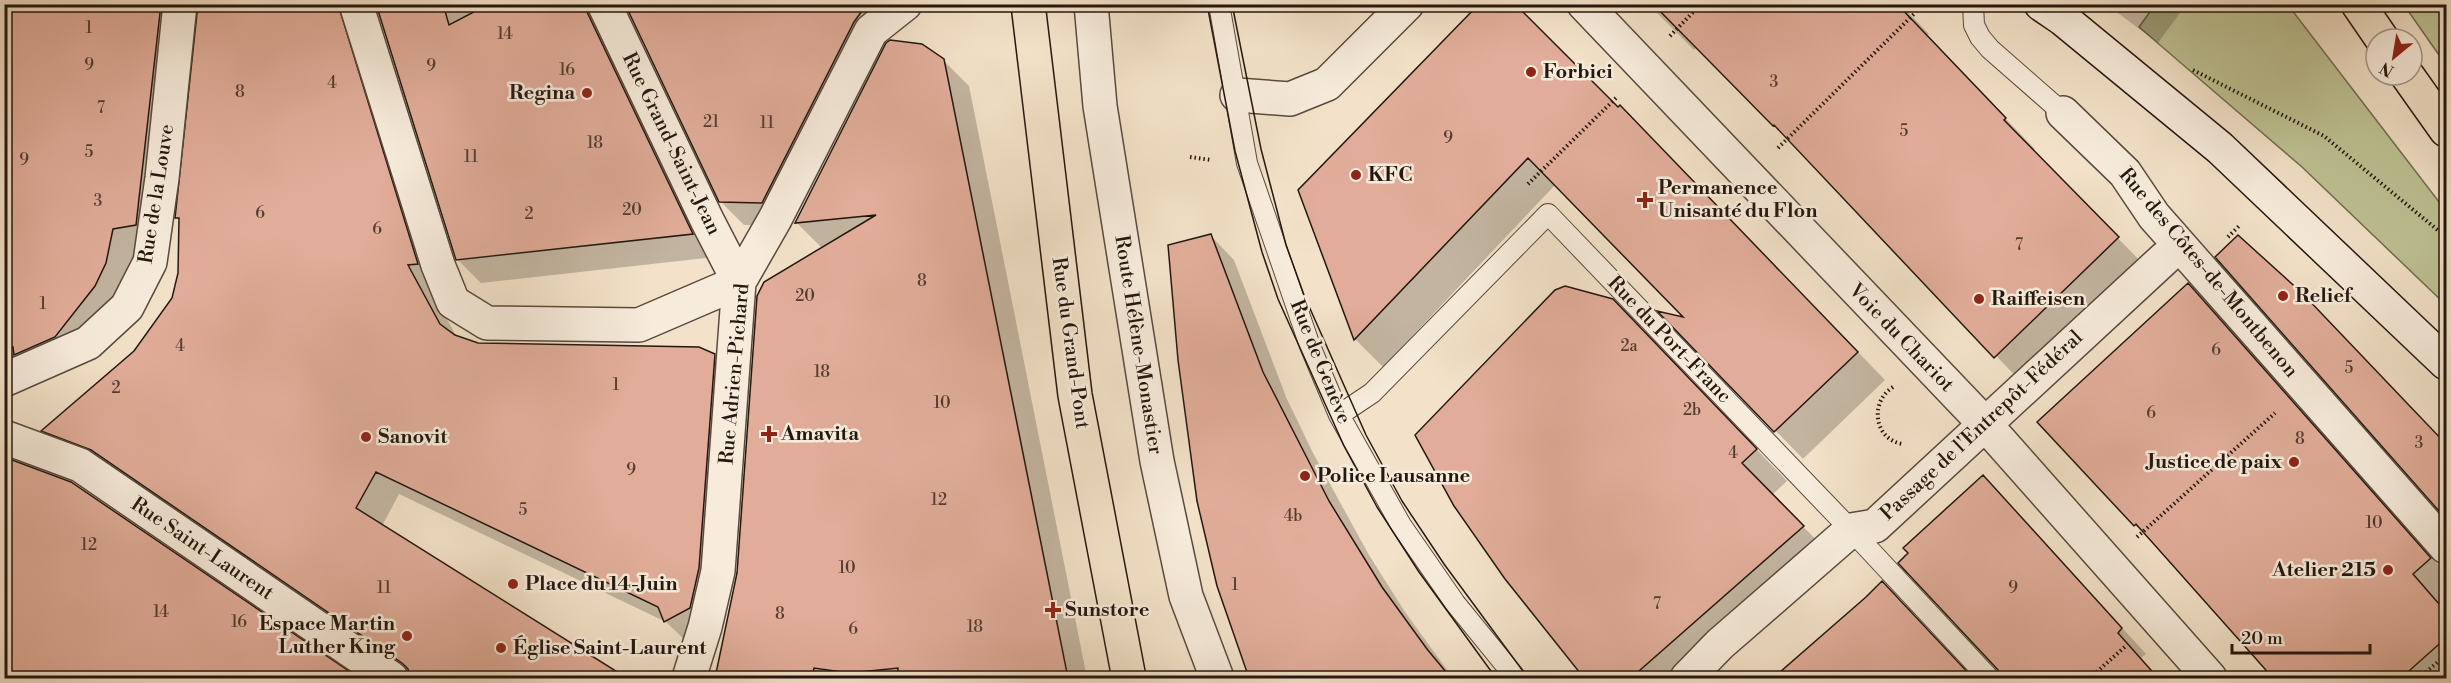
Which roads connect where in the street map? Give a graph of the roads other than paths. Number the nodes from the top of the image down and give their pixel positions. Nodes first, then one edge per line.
1 (180, 4) edge
2 (356, 4) edge
3 (604, 4) edge
4 (904, 4) edge
5 (1028, 4) edge
6 (1091, 4) edge
7 (1219, 4) edge
8 (1407, 4) edge
9 (1584, 4) edge
10 (1973, 4) edge
11 (2041, 4) edge
12 (2358, 4) edge
13 (2374, 27) edge
14 (2416, 87) edge
15 (1237, 95) junction
16 (2063, 113) joint
17 (2446, 130) edge
18 (2164, 258) dead end
19 (739, 282) junction
20 (2446, 363) edge
21 (4, 380) edge
22 (1339, 415) junction
23 (1984, 423) junction
24 (4, 436) edge
25 (1851, 530) junction
26 (2446, 547) edge
27 (391, 678) edge
28 (689, 678) edge
29 (1129, 678) edge
30 (1217, 678) edge
31 (1516, 678) edge
32 (1687, 678) edge
33 (1989, 678) edge
34 (2210, 678) edge

1 - 21 street, Rue de la Louve
2 - 19 street
3 - 19 street, Rue Grand-Saint-Jean
4 - 19 street, Rue Adrien-Pichard
5 - 29 main road, Rue du Grand-Pont
6 - 30 street, Route Hélène-Monastier
7 - 15 lane, Rue de Genève
8 - 15 street
9 - 23 street, Voie du Chariot
10 - 16 lane, Rue des Côtes-de-Montbenon
11 - 20 street
12 - 13 main road
14 - 17 main road
15 - 22 lane, Rue de Genève
16 - 26 street, Rue des Côtes-de-Montbenon
18 - 23 street, Passage de l'Entrepôt-Fédéral
19 - 28 street, Rue Adrien-Pichard
22 - 25 lane, Rue du Port-Franc
22 - 31 lane, Rue de Genève
23 - 25 street, Passage de l'Entrepôt-Fédéral
23 - 34 street, Voie du Chariot
24 - 27 street, Rue Saint-Laurent
25 - 32 street, Passage de l'Entrepôt-Fédéral
25 - 33 lane, Rue du Port-Franc

